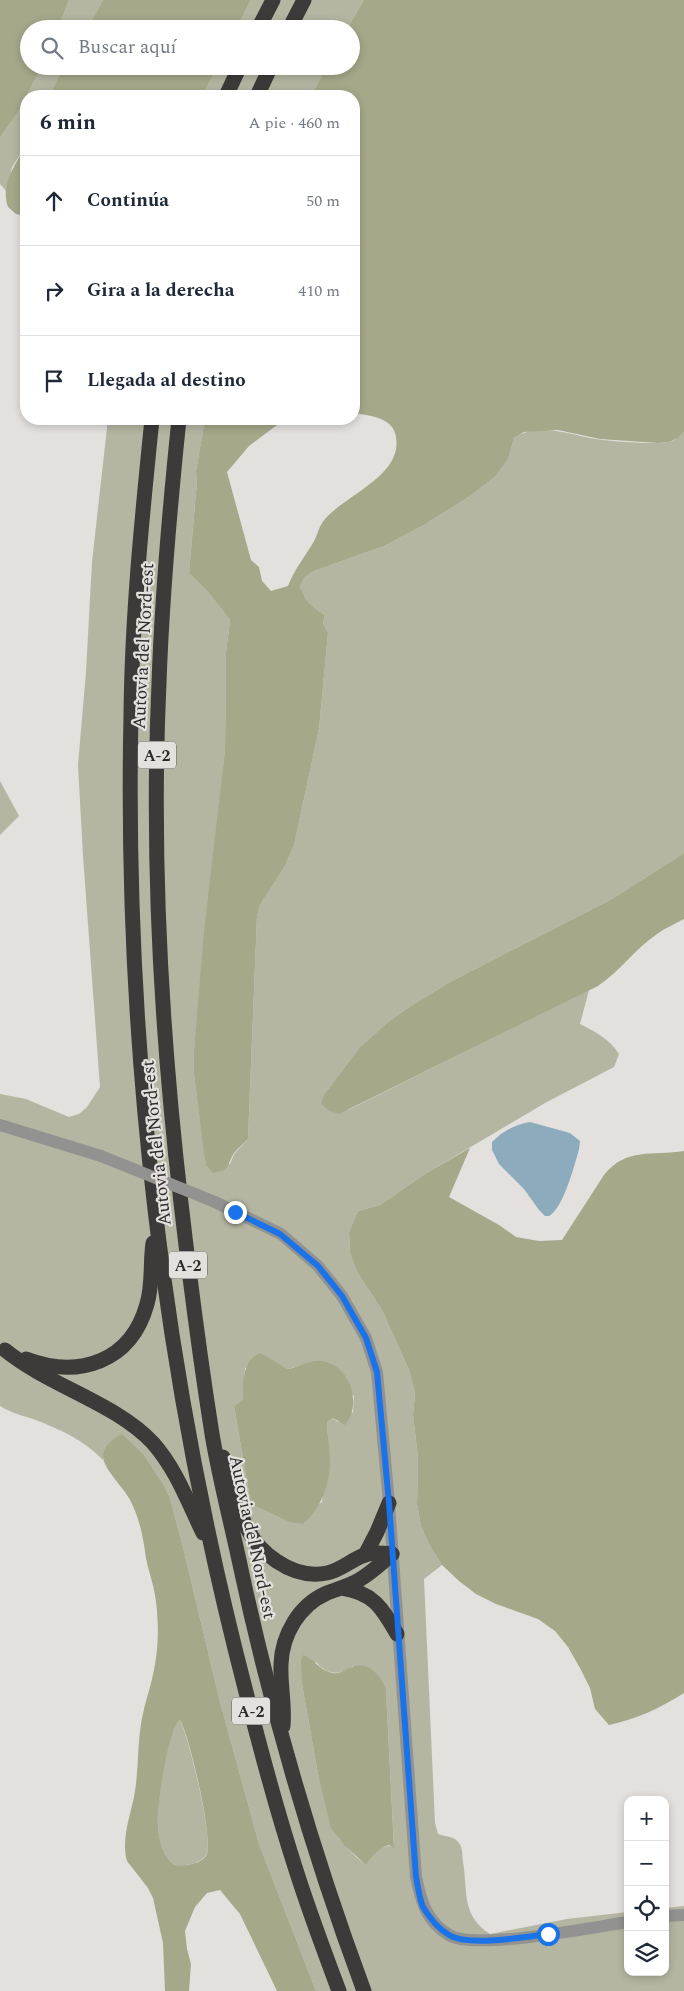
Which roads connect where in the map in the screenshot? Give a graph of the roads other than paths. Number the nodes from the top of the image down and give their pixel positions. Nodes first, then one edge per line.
1 (273, 0) edge
2 (304, 0) edge
3 (263, 20) edge
4 (294, 20) edge
5 (236, 75) edge
6 (267, 75) edge
7 (229, 90) edge
8 (260, 90) edge
9 (151, 425) edge
10 (178, 425) edge
11 (1, 1125) edge
12 (156, 1219) junction
13 (2, 1349) edge
14 (213, 1437) junction
15 (389, 1503) junction
16 (212, 1552) junction
17 (392, 1554) junction
18 (365, 1555) junction
19 (342, 1588) junction
20 (397, 1634) junction
21 (283, 1737) junction
22 (684, 1915) edge
23 (669, 1916) edge
24 (624, 1923) edge
25 (339, 1991) edge
26 (364, 1991) edge

1 - 3 highway
2 - 4 highway
5 - 7 highway
6 - 8 highway
9 - 12 highway, Autovia del Nord-est / A-2
10 - 14 highway, Autovia del Nord-est / A-2
11 - 15 street, bridge
12 - 13 highway
12 - 16 highway, Autovia del Nord-est / A-2
13 - 16 highway
14 - 18 highway
14 - 21 highway, Autovia del Nord-est / A-2
15 - 17 street
15 - 18 highway
16 - 25 highway, Autovia del Nord-est / A-2
17 - 18 highway
17 - 19 highway
17 - 20 street
19 - 20 highway
19 - 21 highway
20 - 24 street
21 - 26 highway, Autovia del Nord-est / A-2
22 - 23 street

